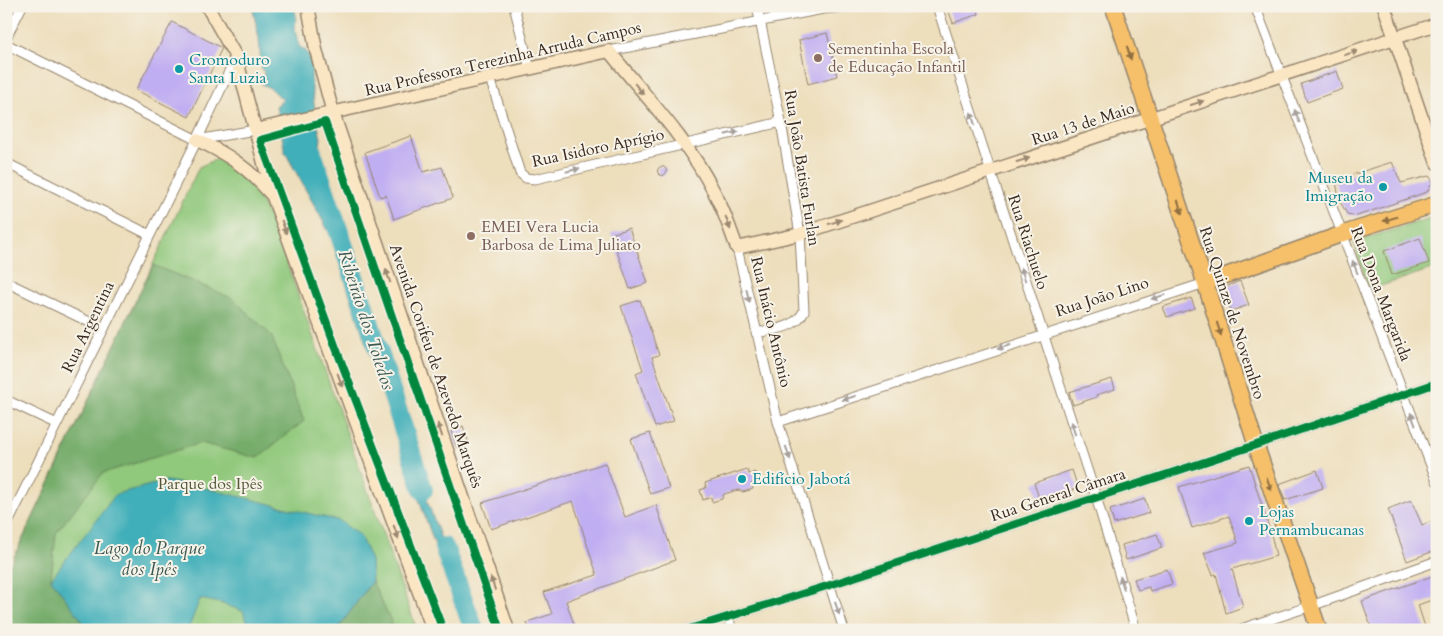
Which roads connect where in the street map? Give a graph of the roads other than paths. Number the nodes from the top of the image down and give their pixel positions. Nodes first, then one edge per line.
1 (22, 6) edge
2 (207, 6) edge
3 (308, 6) edge
4 (514, 6) edge
5 (757, 6) edge
6 (857, 6) edge
7 (937, 6) edge
8 (1113, 6) edge
9 (1255, 6) edge
10 (1384, 6) edge
11 (760, 20) junction
12 (1437, 24) edge
13 (6, 38) edge
14 (1396, 38) junction
15 (6, 44) edge
16 (608, 51) junction
17 (236, 57) junction
18 (530, 69) junction
19 (1281, 75) junction
20 (490, 78) junction
21 (327, 115) junction
22 (1150, 118) junction
23 (781, 122) junction
24 (261, 129) junction
25 (197, 140) junction
26 (685, 144) junction
27 (6, 163) edge
28 (1437, 163) edge
29 (990, 171) junction
30 (273, 197) junction
31 (1437, 204) edge
32 (800, 234) junction
33 (1342, 234) junction
34 (150, 235) junction
35 (737, 248) junction
36 (6, 282) edge
37 (1205, 283) junction
38 (104, 329) junction
39 (756, 333) junction
40 (1042, 335) junction
41 (1437, 383) edge
42 (1404, 394) junction
43 (6, 400) edge
44 (778, 422) junction
45 (57, 424) junction
46 (1256, 445) junction
47 (1437, 481) edge
48 (1096, 497) junction
49 (7, 522) edge
50 (1437, 561) edge
51 (830, 585) junction
52 (1311, 606) junction
53 (728, 617) junction
54 (432, 630) edge
55 (508, 630) edge
56 (686, 630) edge
57 (732, 630) edge
58 (844, 630) edge
59 (1136, 630) edge
60 (1238, 630) edge
61 (1319, 630) edge

1 - 13 street
2 - 17 main road
3 - 21 main road, Avenida Corifeu de Azevedo Marquês
4 - 18 street
5 - 11 street, Rua João Batista Furlan
6 - 11 street, Rua Professora Terezinha Arruda Campos
29 -> 7 street, Rua Riachuelo
8 -> 22 main road, Rua Quinze de Novembro
9 - 19 street, Rua Dona Margarida
10 - 14 main road
11 - 16 street, Rua Professora Terezinha Arruda Campos
11 - 23 street, Rua João Batista Furlan
12 - 14 main road, Rua 13 de Maio
19 -> 14 main road, Rua 13 de Maio
14 - 28 main road
15 - 25 street
16 - 18 main road, Rua Professora Terezinha Arruda Campos
16 -> 26 main road, Rua Inácio Antônio
17 - 24 main road
17 - 25 street, Rua Argentina
18 - 20 main road, Rua Professora Terezinha Arruda Campos
22 -> 19 main road, Rua 13 de Maio
33 -> 19 street, Rua Dona Margarida
20 - 21 main road, Rua Professora Terezinha Arruda Campos
20 -> 26 street, Rua Isidoro Aprígio
21 - 24 main road
55 -> 21 main road, Avenida Corifeu de Azevedo Marquês
29 -> 22 main road, Rua 13 de Maio
22 -> 37 main road, Rua Quinze de Novembro
26 -> 23 street, Rua Isidoro Aprígio
23 - 32 street, Rua João Batista Furlan
24 - 25 street
24 - 30 main road
25 - 30 main road
25 - 34 street, Rua Argentina
26 -> 35 main road, Rua Inácio Antônio
27 - 34 street
32 -> 29 main road, Rua 13 de Maio
40 -> 29 street, Rua Riachuelo
30 -> 54 main road
31 -> 33 main road, Rua João Lino
32 - 35 main road, Rua 13 de Maio
32 - 39 street, Rua João Batista Furlan
33 - 37 main road, Rua João Lino
42 -> 33 street, Rua Dona Margarida
34 - 38 street, Rua Argentina
35 -> 39 street, Rua Inácio Antônio
36 - 38 street
37 -> 40 street, Rua João Lino
37 -> 46 main road, Rua Quinze de Novembro
38 - 45 street, Rua Argentina
39 - 44 street, Rua Inácio Antônio
40 -> 44 street, Rua João Lino
48 -> 40 street, Rua Riachuelo
41 - 42 street, Rua General Câmara
42 - 46 street, Rua General Câmara
47 -> 42 street, Rua Dona Margarida
43 - 45 street
44 -> 51 street, Rua Inácio Antônio
45 - 49 street, Rua Argentina
46 - 48 street, Rua General Câmara
46 -> 52 main road, Rua Quinze de Novembro
48 - 51 street, Rua General Câmara
59 -> 48 street, Rua Riachuelo
50 - 52 street
51 - 53 street, Rua General Câmara
51 -> 58 street, Rua Inácio Antônio
52 - 60 street
52 - 61 main road, Rua Quinze de Novembro
53 - 56 street, Rua General Câmara
53 - 57 street

